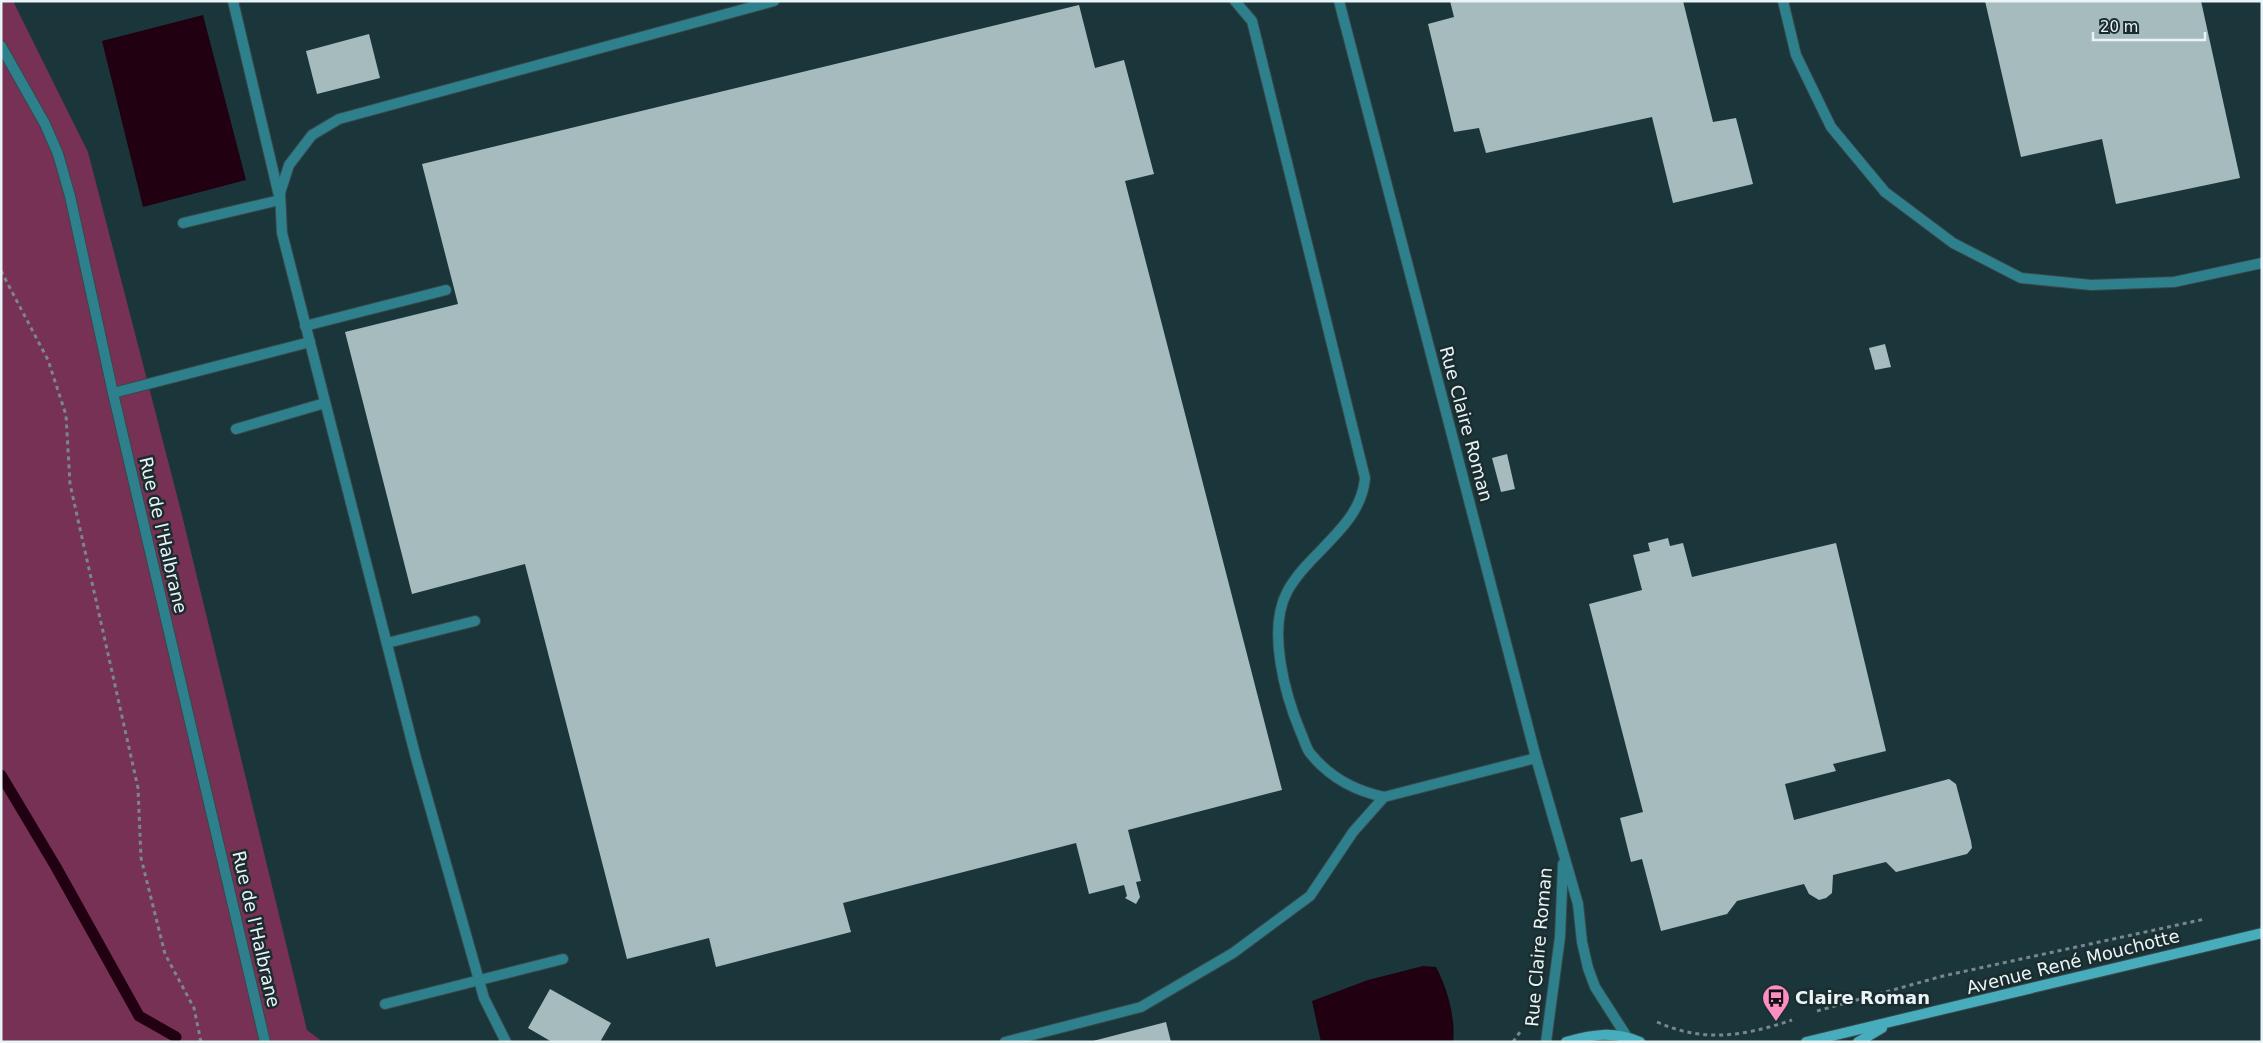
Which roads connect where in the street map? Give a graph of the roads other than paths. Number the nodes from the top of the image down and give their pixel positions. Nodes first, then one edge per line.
1 (233, 1) edge
2 (774, 1) edge
3 (1235, 1) edge
4 (1339, 1) edge
5 (1783, 1) edge
6 (1, 46) edge
7 (280, 200) junction
8 (183, 223) dead end
9 (2262, 263) edge
10 (446, 290) dead end
11 (305, 326) junction
12 (310, 342) junction
13 (113, 393) junction
14 (325, 403) junction
15 (236, 428) dead end
16 (476, 621) dead end
17 (386, 643) junction
18 (1536, 758) junction
19 (1384, 797) junction
20 (1564, 855) junction
21 (2262, 933) edge
22 (562, 959) dead end
23 (479, 980) junction
24 (385, 1004) dead end
25 (1891, 1022) junction
26 (1628, 1037) junction
27 (265, 1042) edge
28 (506, 1042) edge
29 (1005, 1042) edge
30 (1546, 1042) edge
31 (1566, 1042) edge
32 (1640, 1042) edge
33 (1806, 1042) edge
34 (1858, 1042) edge

1 - 7 street
2 - 7 street
3 - 19 street
4 - 18 street, Rue Claire Roman
5 - 9 street
6 - 13 street, Rue de l'Halbrane
7 - 8 street
7 - 11 street
10 - 11 street
11 - 12 street
12 - 13 street
12 - 14 street
13 - 27 street, Rue de l'Halbrane
14 - 15 street
14 - 17 street
16 - 17 street
17 - 23 street
18 - 19 street
18 - 20 street, Rue Claire Roman
19 - 29 street
20 - 26 street, Rue Claire Roman
20 - 30 street, Rue Claire Roman
21 - 25 street, Avenue René Mouchotte
22 - 23 street
23 - 24 street
23 - 28 street
25 - 33 street, Avenue René Mouchotte
25 - 34 street, Avenue René Mouchotte
26 - 31 street
26 - 32 street

